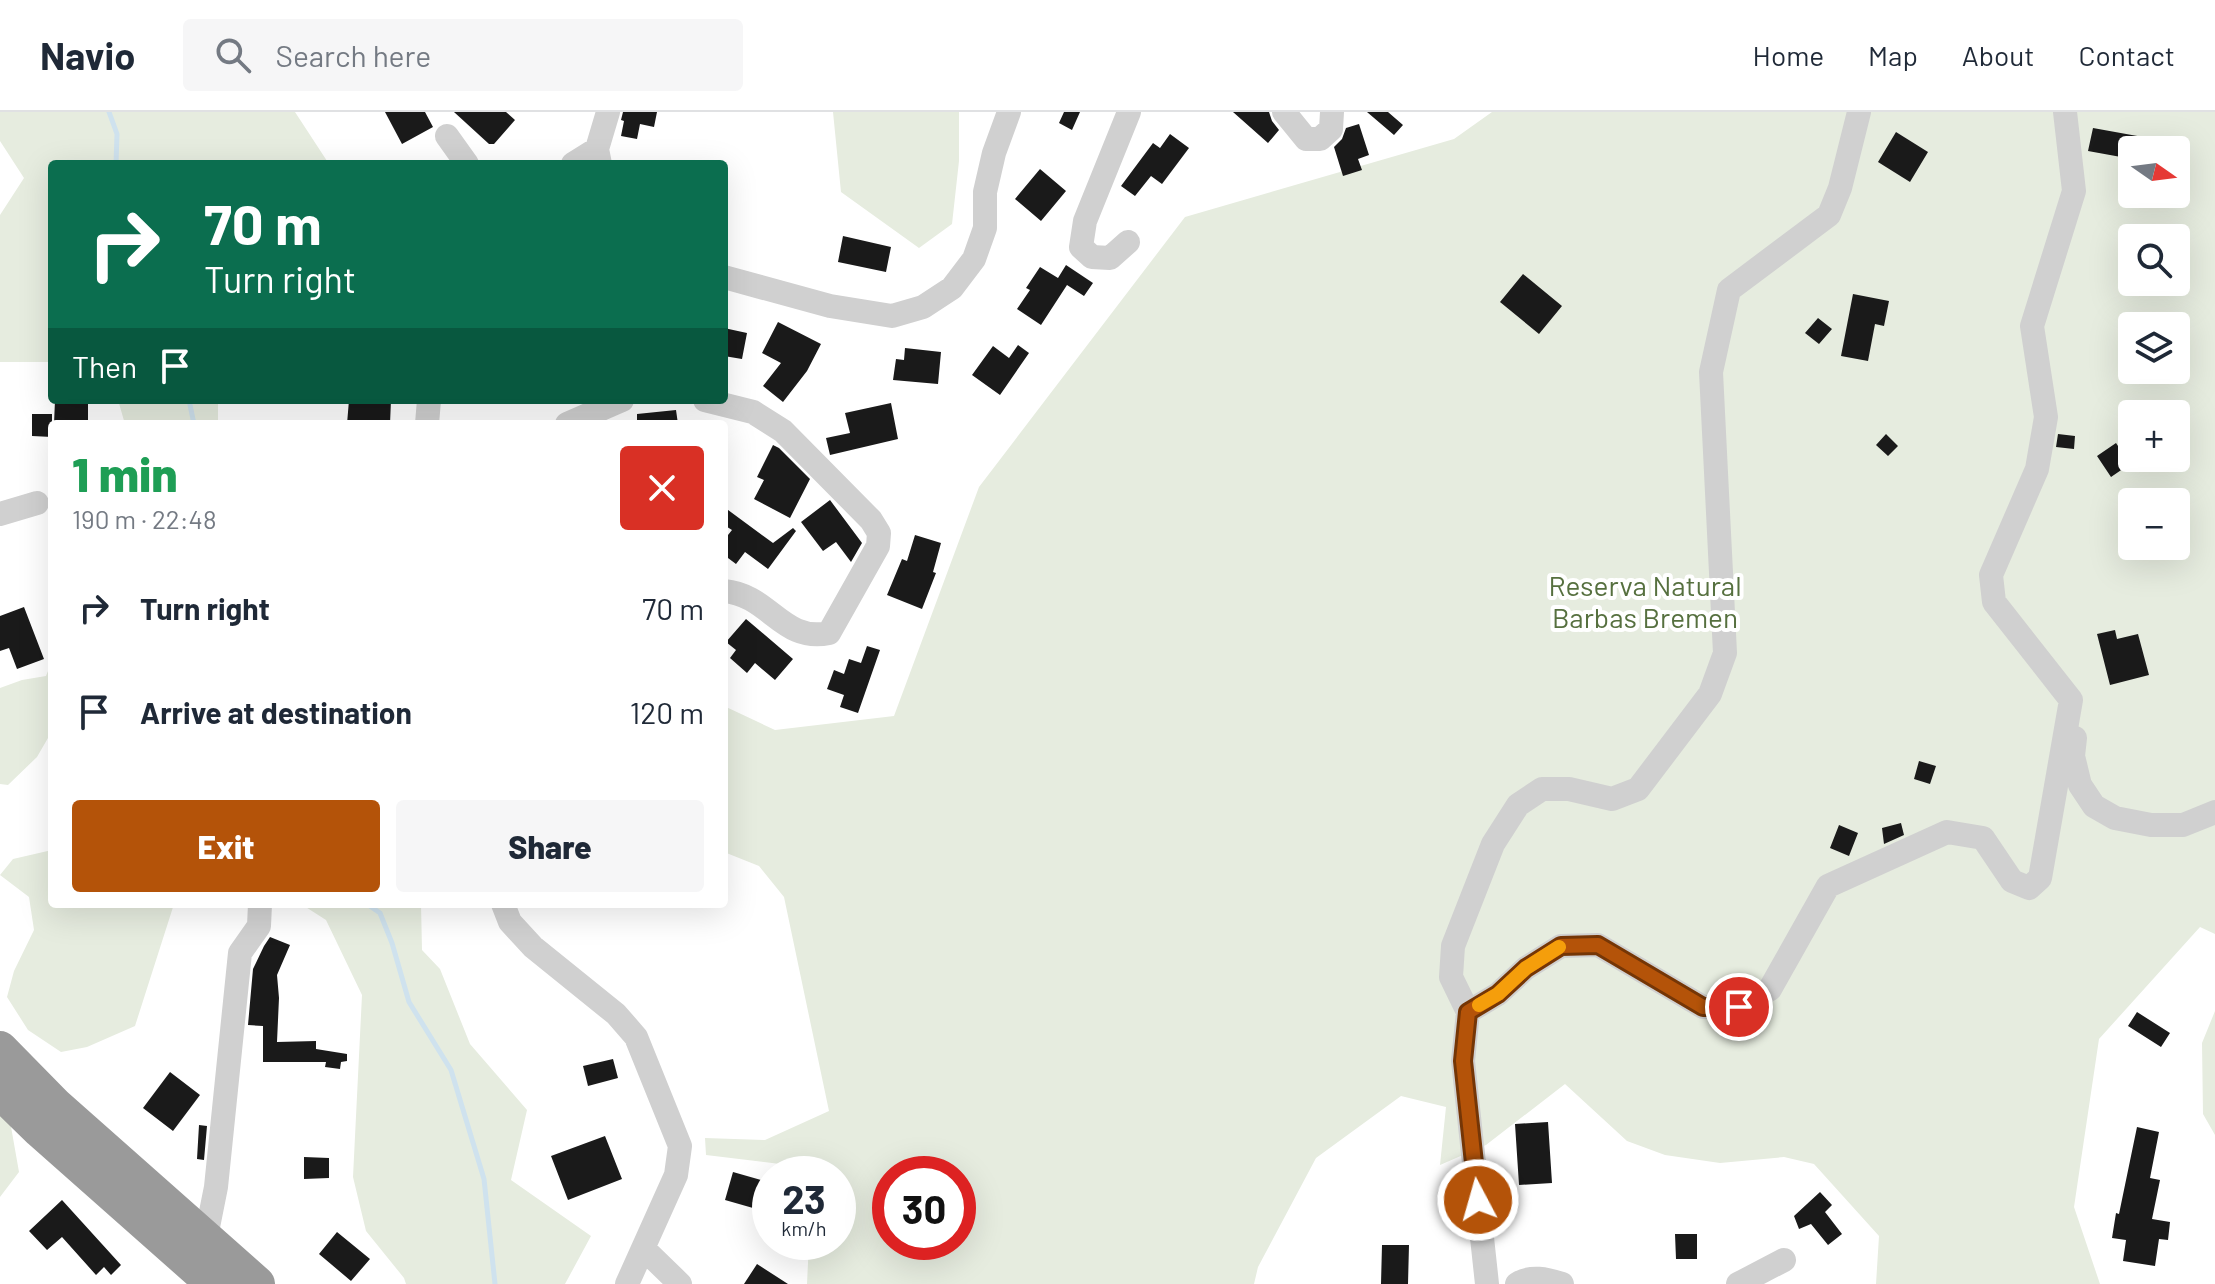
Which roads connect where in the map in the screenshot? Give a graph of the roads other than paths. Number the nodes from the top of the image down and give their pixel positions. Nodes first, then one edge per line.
1 (608, 112) edge
2 (1009, 112) edge
3 (1129, 112) edge
4 (1284, 112) edge
5 (1332, 112) edge
6 (1859, 112) edge
7 (2065, 112) edge
8 (447, 136) dead end
9 (598, 156) edge
10 (464, 160) edge
11 (1128, 242) dead end
12 (728, 278) edge
13 (613, 404) edge
14 (721, 404) edge
15 (576, 420) edge
16 (37, 503) dead end
17 (0, 514) edge
18 (728, 592) edge
19 (2071, 700) junction
20 (2215, 812) edge
21 (260, 908) edge
22 (505, 908) edge
23 (1468, 1012) junction
24 (0, 1049) edge
25 (0, 1091) edge
26 (206, 1237) junction
27 (644, 1249) junction
28 (1784, 1260) dead end
29 (214, 1284) edge
30 (257, 1284) edge
31 (627, 1284) edge
32 (680, 1284) edge
33 (1487, 1284) edge
34 (1517, 1284) edge
35 (1562, 1284) edge
36 (1738, 1284) edge

1 - 9 street
2 - 12 street
3 - 11 street
4 - 5 street
6 - 23 street
7 - 19 street
8 - 10 street
13 - 15 street
14 - 18 street
16 - 17 street
19 - 20 street
19 - 23 street
21 - 26 street
22 - 27 street
23 - 33 street
24 - 26 highway
25 - 29 highway
26 - 30 highway
27 - 31 street
27 - 32 street
28 - 36 street
34 - 35 street

